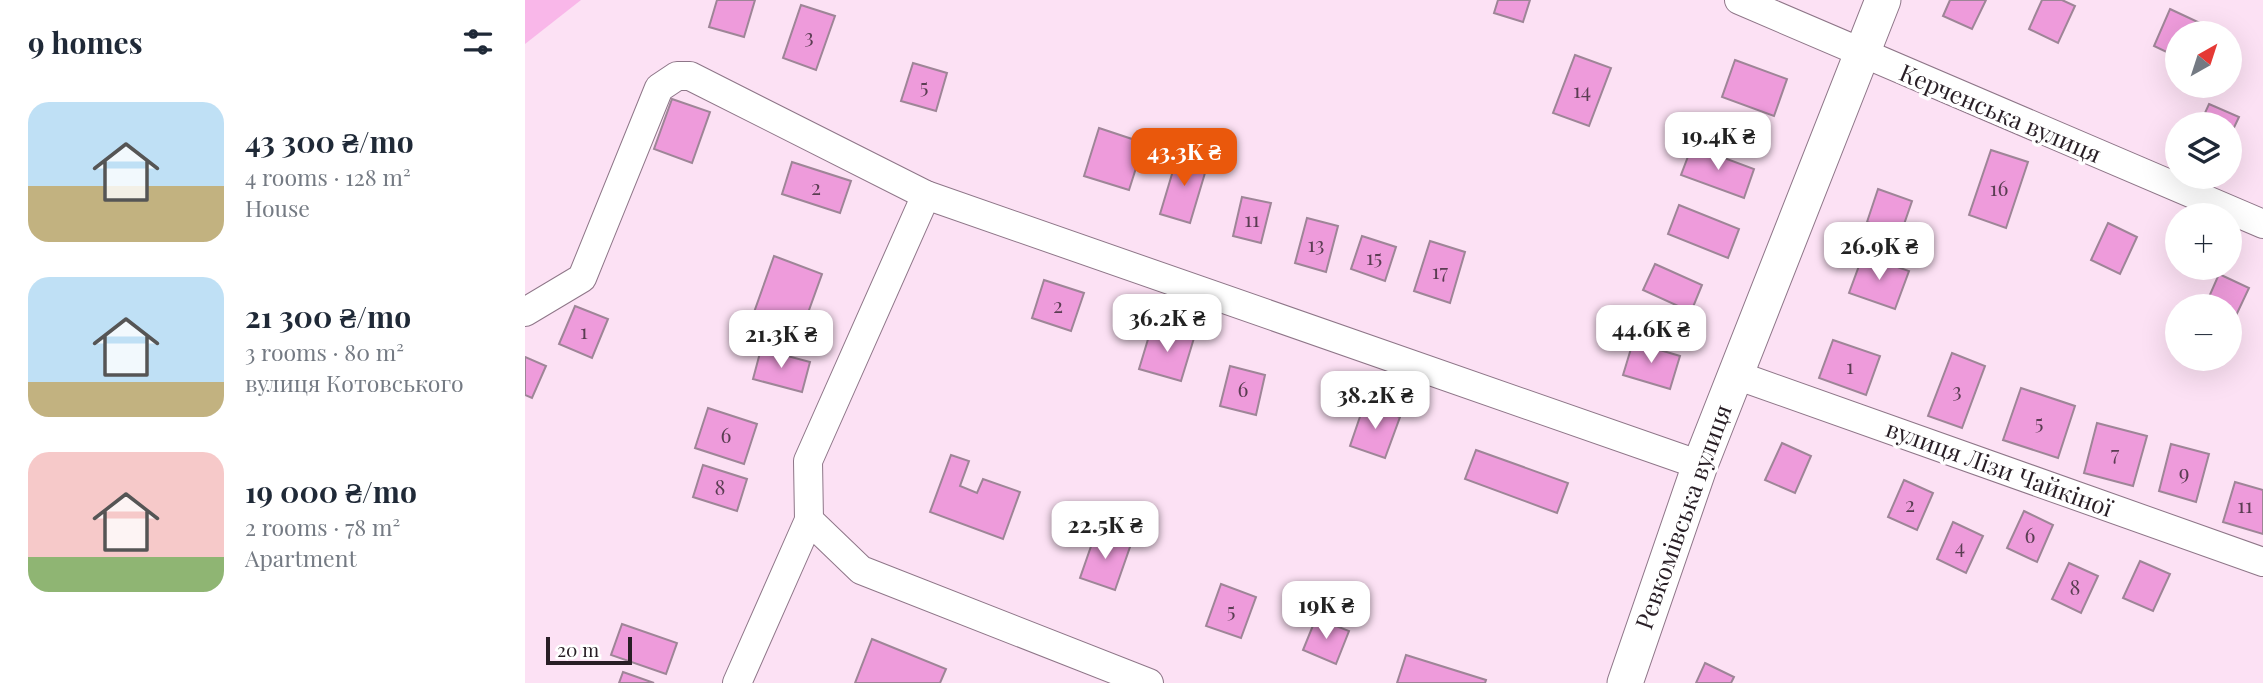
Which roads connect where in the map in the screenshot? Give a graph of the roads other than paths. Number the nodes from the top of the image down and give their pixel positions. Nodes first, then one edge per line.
1 (1739, 0) edge
2 (1883, 0) edge
3 (1862, 55) junction
4 (926, 195) junction
5 (2263, 224) edge
6 (525, 312) edge
7 (1735, 375) junction
8 (1700, 465) junction
9 (810, 520) junction
10 (2263, 562) edge
11 (737, 683) edge
12 (1149, 683) edge
13 (1625, 683) edge

1 - 3 street, Керченська вулиця
2 - 3 street, Ревкомівська вулиця
3 - 5 street, Керченська вулиця
3 - 7 street, Ревкомівська вулиця
4 - 6 street
4 - 8 street
4 - 9 street
7 - 8 street, Ревкомівська вулиця
7 - 10 street, вулиця Лізи Чайкіної
8 - 13 street, Ревкомівська вулиця
9 - 11 street
9 - 12 street

